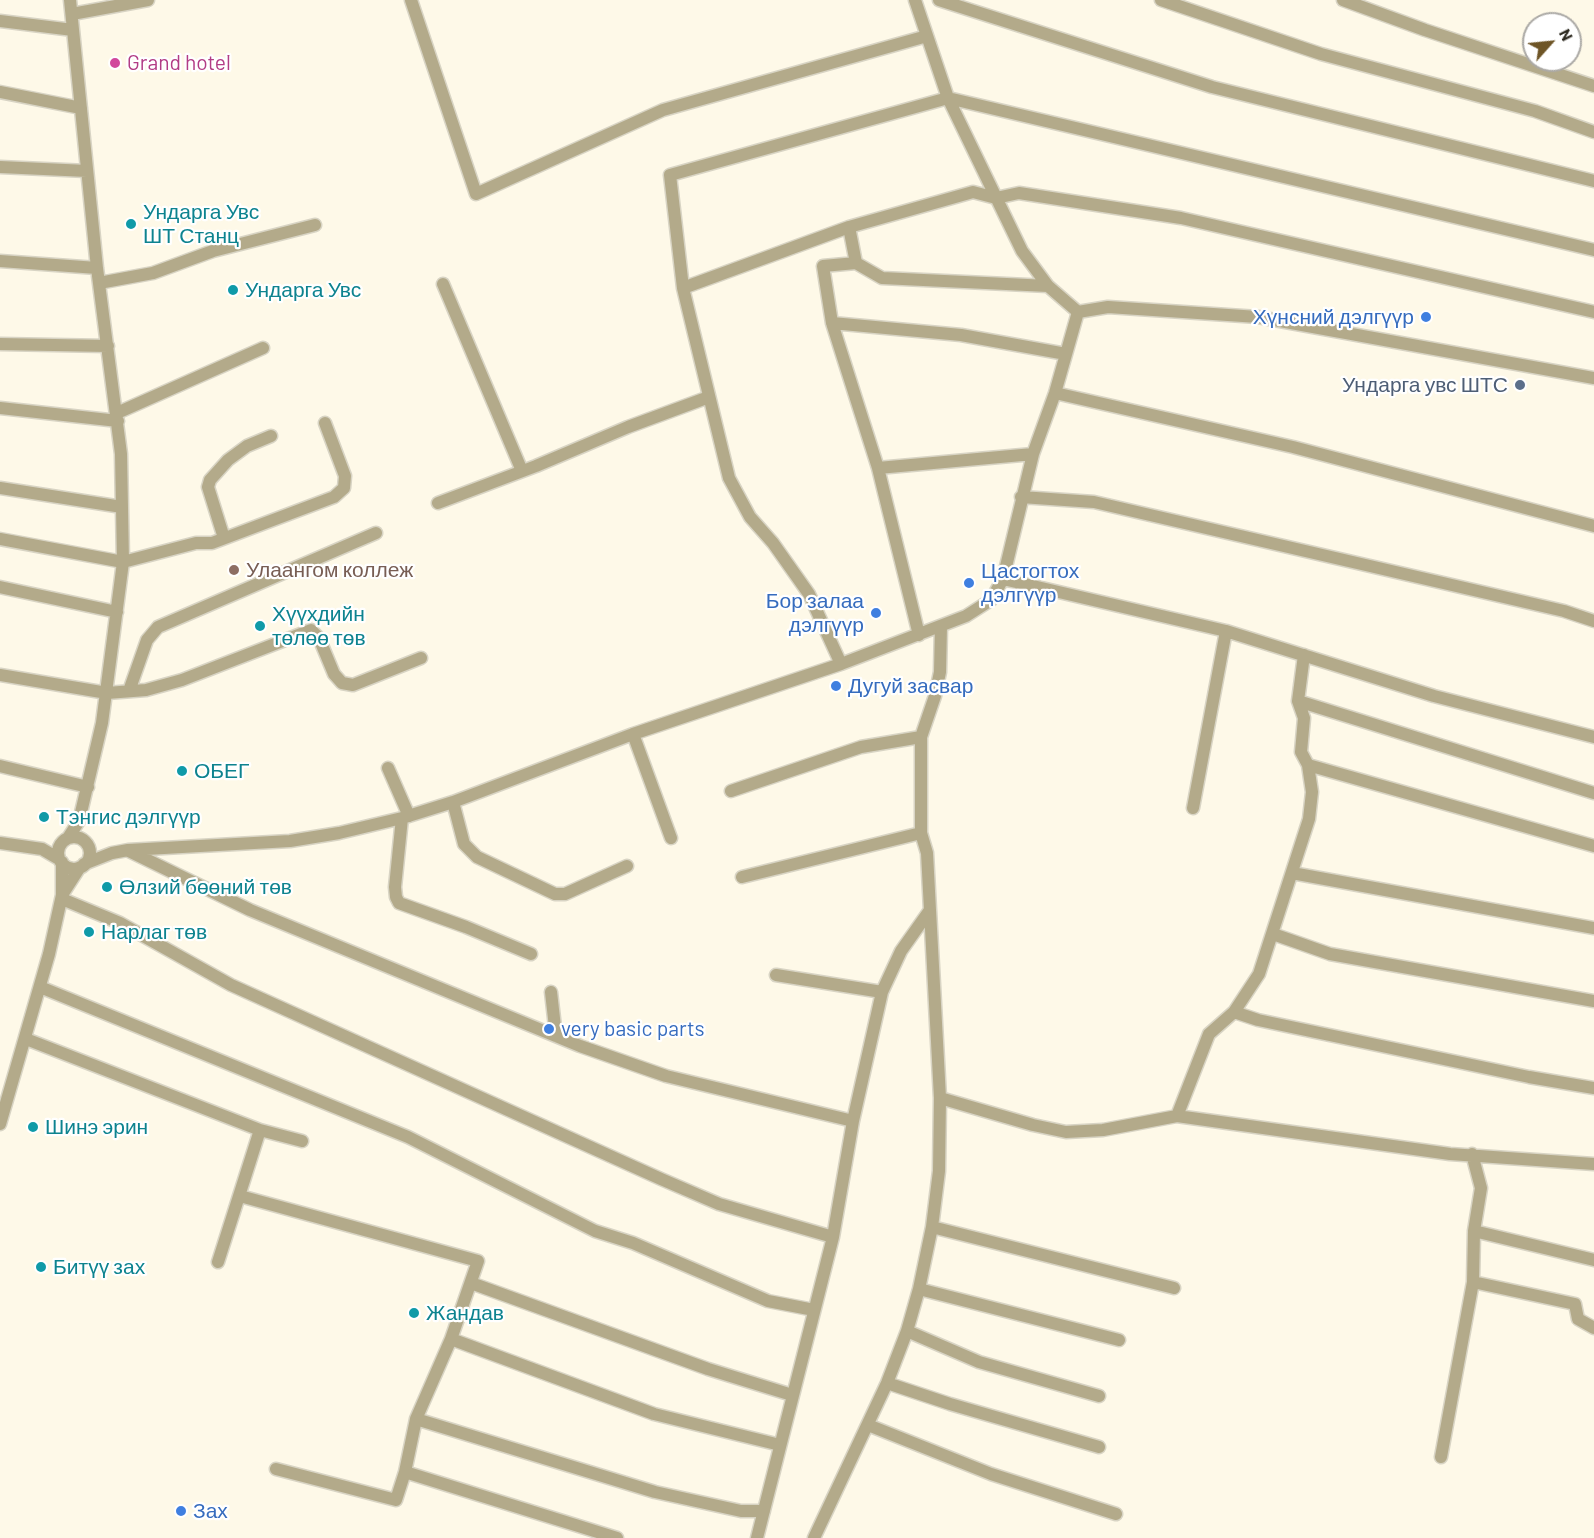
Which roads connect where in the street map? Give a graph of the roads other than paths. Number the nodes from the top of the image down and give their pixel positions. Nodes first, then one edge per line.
1 (70, 0) edge
2 (148, 0) edge
3 (411, 0) edge
4 (915, 0) edge
5 (939, 0) edge
6 (1161, 0) edge
7 (1344, 0) edge
8 (72, 14) junction
9 (0, 21) edge
10 (73, 30) junction
11 (927, 36) junction
12 (1594, 86) edge
13 (0, 92) edge
14 (948, 98) junction
15 (81, 108) junction
16 (1594, 132) edge
17 (0, 167) edge
18 (87, 171) junction
19 (1594, 181) edge
20 (996, 198) junction
21 (315, 225) dead end
22 (849, 227) junction
23 (1594, 250) edge
24 (0, 261) edge
25 (856, 263) junction
26 (98, 268) junction
27 (99, 283) junction
28 (443, 284) dead end
29 (1048, 286) junction
30 (683, 288) junction
31 (1078, 312) junction
32 (1594, 312) edge
33 (832, 323) junction
34 (0, 344) edge
35 (108, 346) junction
36 (263, 348) dead end
37 (1066, 354) junction
38 (1594, 378) edge
39 (1055, 393) junction
40 (709, 397) junction
41 (0, 408) edge
42 (118, 417) junction
43 (325, 423) dead end
44 (271, 436) dead end
45 (1033, 454) junction
46 (878, 468) junction
47 (522, 471) junction
48 (0, 488) edge
49 (1021, 497) junction
50 (438, 503) dead end
51 (122, 507) junction
52 (1594, 526) edge
53 (376, 533) dead end
54 (224, 538) junction
55 (0, 539) edge
56 (123, 562) junction
57 (1003, 579) junction
58 (0, 587) edge
59 (117, 612) junction
60 (1594, 621) edge
61 (941, 626) junction
62 (1226, 631) junction
63 (919, 635) junction
64 (1304, 655) junction
65 (421, 658) dead end
66 (841, 664) junction
67 (0, 675) edge
68 (129, 691) junction
69 (107, 693) junction
70 (1298, 701) junction
71 (633, 734) junction
72 (921, 737) junction
73 (1594, 737) edge
74 (1308, 765) junction
75 (0, 766) edge
76 (388, 768) dead end
77 (88, 787) junction
78 (731, 791) dead end
79 (1594, 793) edge
80 (453, 802) junction
81 (1193, 808) dead end
82 (405, 817) junction
83 (80, 821) junction
84 (921, 833) junction
85 (671, 838) dead end
86 (65, 840) junction
87 (0, 843) edge
88 (87, 844) junction
89 (1594, 846) edge
90 (42, 849) junction
91 (128, 850) junction
92 (112, 853) junction
93 (60, 861) junction
94 (82, 866) junction
95 (627, 866) dead end
96 (1292, 873) junction
97 (742, 877) dead end
98 (62, 897) junction
99 (930, 910) junction
100 (1594, 928) edge
101 (1273, 934) junction
102 (531, 954) dead end
103 (776, 975) dead end
104 (40, 987) junction
105 (551, 992) dead end
106 (882, 992) junction
107 (1594, 1001) edge
108 (1233, 1012) junction
109 (556, 1036) junction
110 (26, 1039) junction
111 (1594, 1088) edge
112 (940, 1098) junction
113 (1177, 1116) junction
114 (853, 1121) junction
115 (0, 1124) edge
116 (260, 1130) junction
117 (302, 1141) dead end
118 (1472, 1154) junction
119 (1594, 1164) edge
120 (240, 1196) junction
121 (932, 1227) junction
122 (1474, 1231) junction
123 (833, 1237) junction
124 (1594, 1260) edge
125 (218, 1262) dead end
126 (1473, 1282) junction
127 (471, 1283) junction
128 (1174, 1288) dead end
129 (919, 1289) junction
130 (814, 1310) junction
131 (1594, 1328) edge
132 (907, 1331) junction
133 (451, 1339) junction
134 (1119, 1340) dead end
135 (887, 1383) junction
136 (792, 1395) junction
137 (1100, 1396) dead end
138 (416, 1419) junction
139 (868, 1425) junction
140 (780, 1445) junction
141 (1098, 1447) dead end
142 (1441, 1457) dead end
143 (276, 1469) dead end
144 (405, 1472) junction
145 (764, 1511) junction
146 (1116, 1514) dead end
147 (618, 1538) edge
148 (757, 1538) edge
149 (814, 1538) edge

1 - 8 street
2 - 8 street
3 - 11 street
4 - 11 street
5 - 19 street
6 - 16 street
7 - 12 street
8 - 10 street
9 - 10 street
10 - 15 street
11 - 14 street
13 - 15 street
14 - 20 street
14 - 23 street
14 - 30 street
15 - 18 street
17 - 18 street
18 - 26 street
20 - 22 street
20 - 29 street
20 - 32 street
21 - 27 street
22 - 25 street
22 - 30 street
24 - 26 street
25 - 29 street
25 - 33 street
26 - 27 street
27 - 35 street
28 - 47 street
29 - 31 street
30 - 40 street
31 - 37 street
31 - 38 street
33 - 37 street
33 - 46 street
34 - 35 street
35 - 42 street
36 - 42 street
37 - 39 street
39 - 45 street
39 - 52 street
40 - 47 street
40 - 66 street
41 - 42 street
42 - 51 street
43 - 54 street
44 - 54 street
45 - 46 street
45 - 49 street
46 - 63 street
47 - 50 street
48 - 51 street
49 - 57 street
49 - 60 street
51 - 56 street
53 - 68 street
54 - 56 street
55 - 56 street
56 - 59 street
57 - 61 street
57 - 62 street
58 - 59 street
59 - 69 street
61 - 63 street
61 - 72 street
62 - 64 street
62 - 81 street
63 - 66 street
64 - 70 street
64 - 73 street
65 - 68 street
66 - 71 street
67 - 69 street
68 - 69 street
69 - 77 street
70 - 74 street
70 - 79 street
71 - 80 street
71 - 85 street
72 - 78 street
72 - 84 street
74 - 89 street
74 - 96 street
75 - 77 street
76 - 82 street
77 - 83 street
80 - 82 street
80 - 95 street
82 - 91 street
82 - 102 street
83 - 86 street
83 - 88 street
84 - 97 street
84 - 99 street
86 - 88 street
86 - 90 street
86 - 93 street
87 - 90 street
88 - 92 street
88 - 94 street
90 - 93 street
91 - 92 street
91 - 109 street
92 - 94 street
93 - 94 street
93 - 98 street
94 - 98 street
96 - 100 street
96 - 101 street
98 - 104 street
98 - 123 street
99 - 106 street
99 - 112 street
101 - 107 street
101 - 108 street
103 - 106 street
104 - 110 street
104 - 130 street
105 - 109 street
106 - 114 street
108 - 111 street
108 - 113 street
109 - 114 street
110 - 115 street
110 - 116 street
112 - 113 street
112 - 121 street
113 - 118 street
114 - 123 street
116 - 117 street
116 - 120 street
118 - 119 street
118 - 122 street
120 - 125 street
120 - 127 street
121 - 128 street
121 - 129 street
122 - 124 street
122 - 126 street
123 - 130 street
126 - 131 street
126 - 142 street
127 - 133 street
127 - 136 street
129 - 132 street
129 - 134 street
130 - 136 street
132 - 135 street
132 - 137 street
133 - 138 street
133 - 140 street
135 - 139 street
135 - 141 street
136 - 140 street
138 - 144 street
138 - 145 street
139 - 146 street
139 - 149 street
140 - 145 street
143 - 144 street
144 - 147 street
145 - 148 street

